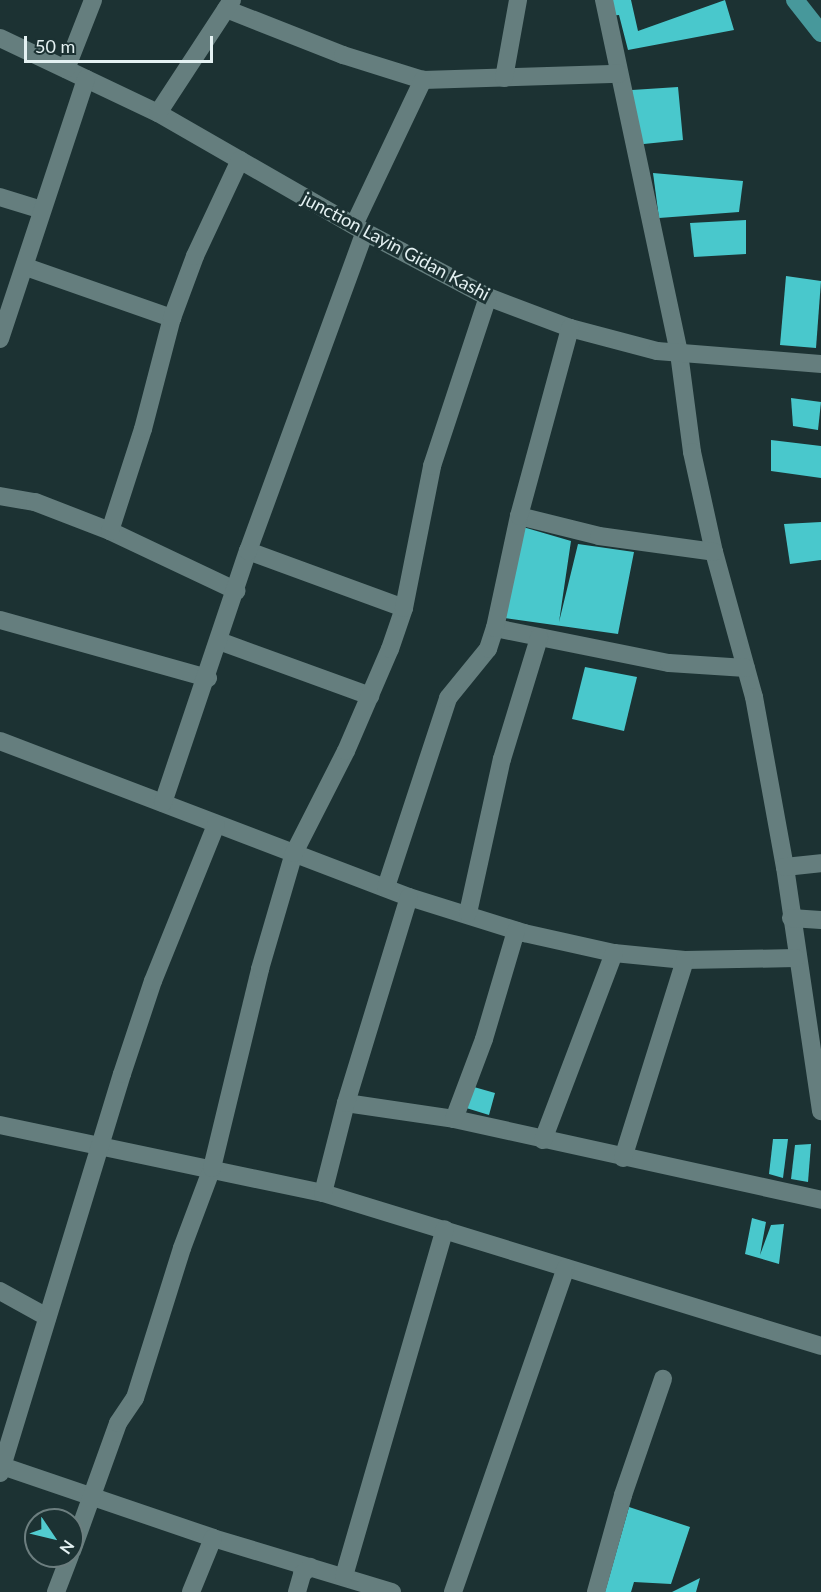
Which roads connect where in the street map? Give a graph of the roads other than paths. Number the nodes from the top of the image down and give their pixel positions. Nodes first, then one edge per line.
1 (93, 0) edge
2 (518, 0) edge
3 (604, 0) edge
4 (795, 0) edge
5 (229, 4) edge
6 (821, 33) edge
7 (0, 38) edge
8 (66, 69) junction
9 (619, 75) junction
10 (504, 78) junction
11 (86, 79) junction
12 (423, 81) junction
13 (158, 113) junction
14 (240, 160) junction
15 (0, 197) edge
16 (42, 210) junction
17 (360, 228) junction
18 (26, 267) junction
19 (488, 297) junction
20 (172, 318) junction
21 (570, 328) junction
22 (1, 332) edge
23 (679, 353) junction
24 (821, 364) edge
25 (0, 496) edge
26 (519, 516) junction
27 (110, 531) junction
28 (248, 551) junction
29 (714, 552) junction
30 (237, 591) junction
31 (404, 608) junction
32 (0, 620) edge
33 (495, 628) junction
34 (540, 638) junction
35 (219, 641) junction
36 (746, 668) junction
37 (208, 678) junction
38 (370, 696) junction
39 (0, 741) edge
40 (163, 803) junction
41 (216, 825) junction
42 (294, 853) junction
43 (821, 863) edge
44 (785, 867) junction
45 (386, 887) junction
46 (409, 897) junction
47 (468, 913) junction
48 (791, 918) junction
49 (821, 920) edge
50 (516, 931) junction
51 (614, 952) junction
52 (796, 958) junction
53 (685, 960) junction
54 (346, 1103) junction
55 (821, 1111) edge
56 (454, 1119) junction
57 (0, 1125) edge
58 (543, 1140) junction
59 (99, 1144) junction
60 (623, 1158) junction
61 (212, 1168) junction
62 (323, 1193) junction
63 (821, 1200) edge
64 (445, 1229) junction
65 (566, 1268) junction
66 (0, 1291) edge
67 (47, 1317) junction
68 (821, 1346) edge
69 (663, 1379) dead end
70 (4, 1441) edge
71 (1, 1469) edge
72 (93, 1496) junction
73 (84, 1520) edge
74 (213, 1538) junction
75 (310, 1567) junction
76 (65, 1568) edge
77 (344, 1576) junction
78 (371, 1589) edge
79 (56, 1592) edge
80 (191, 1592) edge
81 (297, 1592) edge
82 (392, 1592) edge
83 (453, 1592) edge
84 (596, 1592) edge

1 - 8 street
2 - 10 street
3 - 9 street
4 - 6 main road
5 - 12 street
5 - 13 street
7 - 8 street, junction Layin Gidan Kashi
8 - 11 street, junction Layin Gidan Kashi
9 - 10 street
9 - 23 street
10 - 12 street
11 - 13 street, junction Layin Gidan Kashi
11 - 16 street
12 - 17 street
13 - 14 street, junction Layin Gidan Kashi
14 - 17 street, junction Layin Gidan Kashi
14 - 20 street
15 - 16 street
16 - 18 street
17 - 19 street, junction Layin Gidan Kashi
17 - 28 street
18 - 20 street
18 - 22 street
19 - 21 street, junction Layin Gidan Kashi
19 - 31 street
20 - 27 street
21 - 23 street, junction Layin Gidan Kashi
21 - 26 street
23 - 24 street, junction Layin Gidan Kashi
23 - 29 street
25 - 27 street
26 - 29 street
26 - 33 street
27 - 30 street
28 - 30 street
28 - 31 street
29 - 36 street
30 - 35 street
31 - 38 street
32 - 37 street
33 - 34 street
33 - 45 street
34 - 36 street
34 - 47 street
35 - 37 street
35 - 38 street
36 - 44 street
37 - 40 street
38 - 42 street
39 - 40 street
40 - 41 street
41 - 42 street
41 - 59 street
42 - 45 street
42 - 61 street
43 - 44 street
44 - 48 street
45 - 46 street
46 - 47 street
46 - 54 street
47 - 50 street
48 - 49 street
48 - 52 street
50 - 51 street
50 - 56 street
51 - 53 street
51 - 58 street
52 - 53 street
52 - 55 street
53 - 60 street
54 - 56 street
54 - 62 street
56 - 58 street
57 - 59 street
58 - 60 street
59 - 61 street
59 - 67 street
60 - 63 street
61 - 62 street
61 - 72 street
62 - 64 street
64 - 65 street
64 - 77 street
65 - 68 street
65 - 83 street
66 - 67 street
67 - 70 street
69 - 84 street
70 - 71 street
71 - 72 street
72 - 73 street
72 - 74 street
74 - 75 street
74 - 80 street
75 - 77 street
75 - 81 street
76 - 79 street
77 - 78 street
78 - 82 street

